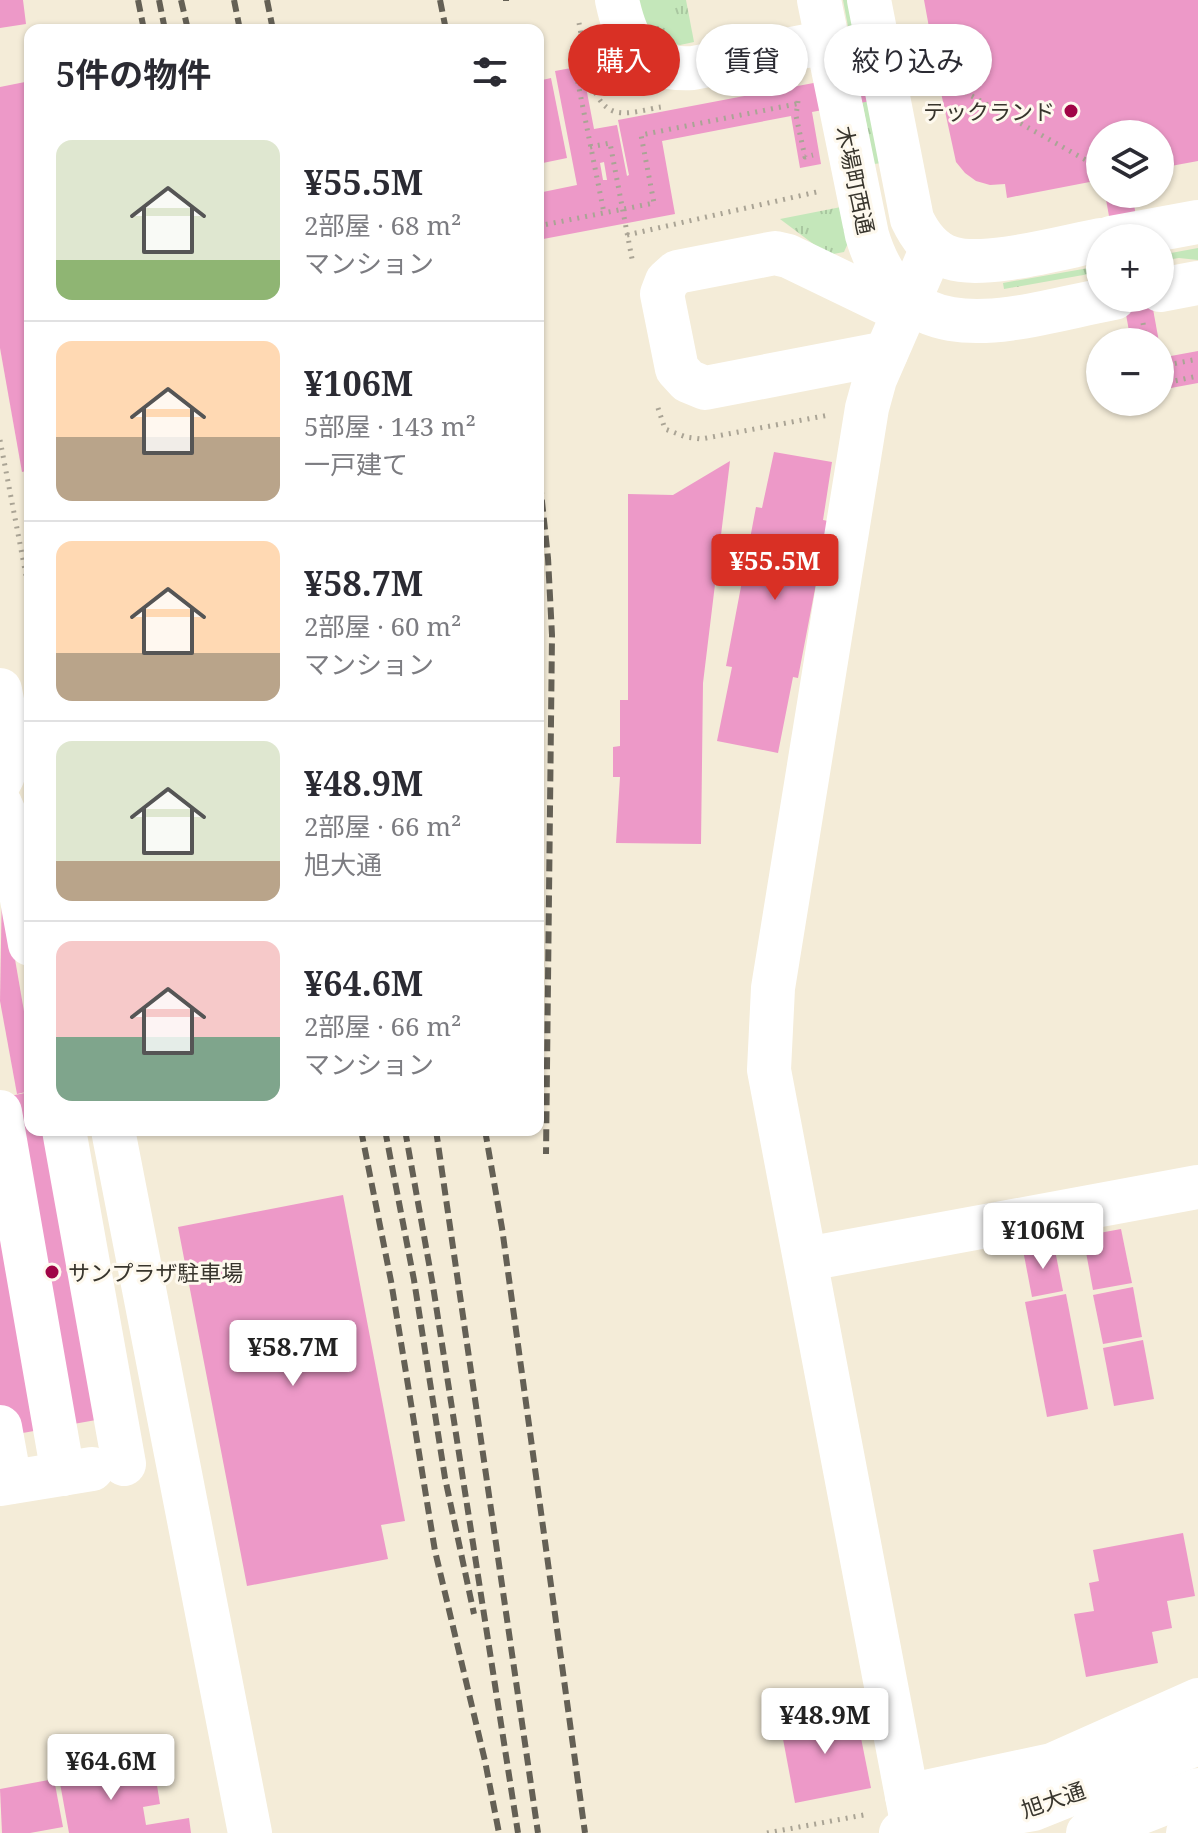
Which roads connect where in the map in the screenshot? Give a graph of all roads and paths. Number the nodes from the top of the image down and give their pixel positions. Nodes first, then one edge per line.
1 (819, 0) edge
2 (869, 0) edge
3 (597, 7) edge
4 (824, 26) edge
5 (824, 43) edge
6 (580, 96) edge
7 (598, 96) edge
8 (838, 96) edge
9 (972, 96) edge
10 (807, 102) dead end
11 (669, 105) dead end
12 (590, 147) junction
13 (1086, 160) edge
14 (829, 189) dead end
15 (621, 199) dead end
16 (604, 213) junction
17 (1198, 222) edge
18 (544, 225) edge
19 (1174, 226) edge
20 (627, 235) dead end
21 (1086, 242) edge
22 (932, 248) junction
23 (1198, 283) edge
24 (1174, 287) edge
25 (1086, 303) edge
26 (907, 307) junction
27 (886, 353) junction
28 (1198, 359) edge
29 (1174, 364) edge
30 (1198, 376) edge
31 (1174, 381) edge
32 (0, 440) edge
33 (24, 565) edge
34 (0, 690) edge
35 (7, 772) edge
36 (24, 911) edge
37 (0, 1112) edge
38 (65, 1136) edge
39 (114, 1136) edge
40 (1198, 1187) edge
41 (807, 1259) junction
42 (0, 1427) edge
43 (178, 1456) junction
44 (124, 1464) junction
45 (63, 1474) junction
46 (5, 1483) edge
47 (1198, 1700) edge
48 (1198, 1743) edge
49 (1198, 1790) edge
50 (901, 1818) edge
51 (1198, 1829) edge
52 (250, 1833) edge
53 (767, 1833) edge
54 (1088, 1833) edge
55 (1188, 1833) edge

1 - 4 street, 木場町西通
2 - 22 street
3 - 5 street
6 - 12 path
7 - 11 path
8 - 26 street, 木場町西通
9 - 13 path
10 - 16 path
12 - 15 path
12 - 16 path
14 - 20 path
16 - 18 path
17 - 19 street
21 - 22 street
22 - 26 street
23 - 24 street
25 - 26 street
26 - 27 street
26 - 27 street
27 - 41 street
28 - 29 path
30 - 31 path
32 - 33 path
34 - 35 street
35 - 36 street
37 - 45 street
38 - 44 street
39 - 43 street
40 - 41 street
41 - 50 street
42 - 46 street
43 - 44 street
43 - 52 street
44 - 45 street
45 - 46 street
47 - 50 street
48 - 50 street, 旭大通
49 - 54 street, 旭大通
50 - 53 path
51 - 55 street

